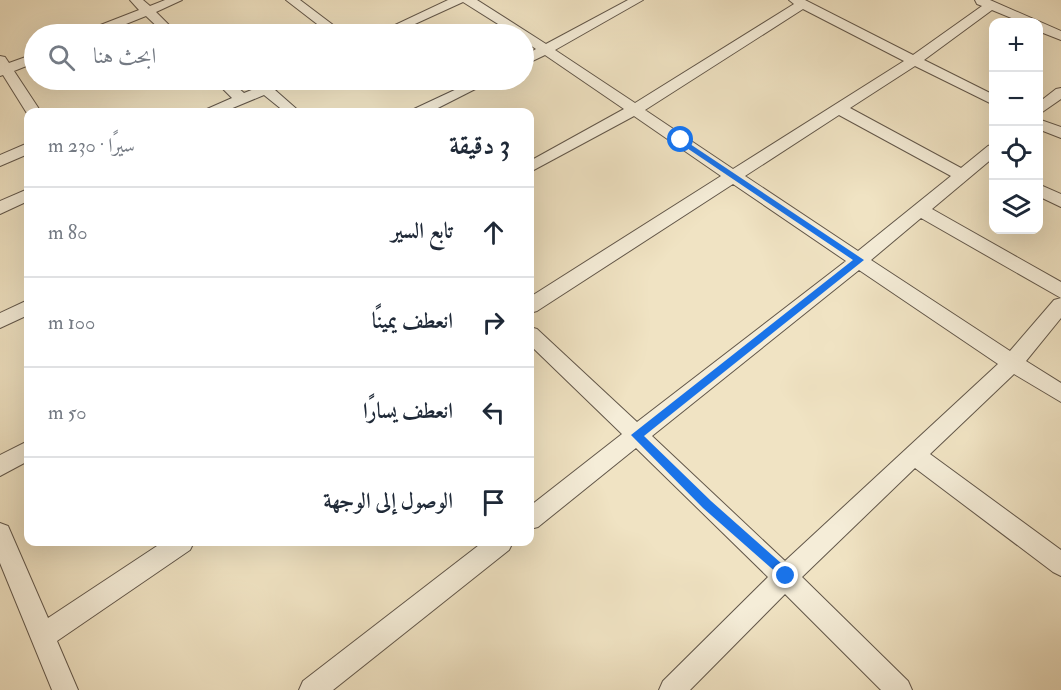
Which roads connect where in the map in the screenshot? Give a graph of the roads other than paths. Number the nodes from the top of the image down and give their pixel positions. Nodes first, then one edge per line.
1 (136, 0) edge
2 (176, 0) edge
3 (292, 0) edge
4 (458, 0) edge
5 (468, 0) edge
6 (637, 0) edge
7 (799, 2) edge
8 (985, 2) edge
9 (146, 11) junction
10 (1022, 18) edge
11 (114, 24) edge
12 (161, 24) edge
13 (324, 24) edge
14 (405, 24) edge
15 (506, 24) edge
16 (1043, 28) edge
17 (1061, 36) edge
18 (534, 42) edge
19 (547, 50) junction
20 (534, 56) edge
21 (24, 61) edge
22 (913, 61) junction
23 (2, 67) edge
24 (232, 90) edge
25 (266, 90) joint
26 (470, 90) edge
27 (1061, 92) edge
28 (242, 99) junction
29 (989, 99) edge
30 (1043, 107) edge
31 (31, 108) edge
32 (221, 108) edge
33 (288, 108) edge
34 (441, 108) edge
35 (838, 108) junction
36 (636, 109) junction
37 (1043, 125) edge
38 (1061, 133) edge
39 (24, 150) edge
40 (989, 158) edge
41 (0, 161) edge
42 (534, 165) edge
43 (733, 175) junction
44 (962, 175) junction
45 (1043, 192) edge
46 (24, 197) edge
47 (1061, 201) edge
48 (0, 208) edge
49 (920, 210) junction
50 (859, 260) junction
51 (1061, 291) edge
52 (534, 303) edge
53 (1061, 305) edge
54 (24, 309) edge
55 (0, 321) edge
56 (534, 338) edge
57 (1013, 362) junction
58 (1061, 394) edge
59 (636, 435) junction
60 (24, 452) edge
61 (914, 455) junction
62 (0, 466) edge
63 (534, 516) edge
64 (2, 543) edge
65 (176, 546) edge
66 (496, 546) edge
67 (1061, 564) edge
68 (786, 576) junction
69 (43, 636) junction
70 (65, 690) edge
71 (312, 690) edge
72 (672, 690) edge
73 (899, 690) edge

1 - 9 street
2 - 9 street
3 - 13 street
4 - 14 street
5 - 15 street
6 - 19 street
7 - 22 street
7 - 36 street
8 - 10 street
8 - 22 street
9 - 11 street
9 - 12 street
16 - 17 street
18 - 19 street
19 - 20 street
19 - 36 street
21 - 23 street
22 - 29 street
22 - 35 street
23 - 31 street
24 - 28 street
25 - 28 street
25 - 33 street
26 - 34 street
27 - 30 street
28 - 32 street
35 - 43 street
35 - 44 street
36 - 42 street
36 - 43 street
37 - 38 street
39 - 41 street
40 - 44 street
43 - 50 street
43 - 52 street
44 - 49 street
45 - 47 street
46 - 48 street
49 - 50 street
49 - 51 street
50 - 57 street
50 - 59 street
53 - 57 street
54 - 55 street
56 - 59 street
57 - 58 street
57 - 61 street
59 - 63 street
59 - 68 street
60 - 62 street
61 - 67 street
61 - 68 street
64 - 69 street
65 - 69 street
66 - 71 street
68 - 72 street
68 - 73 street
69 - 70 street

